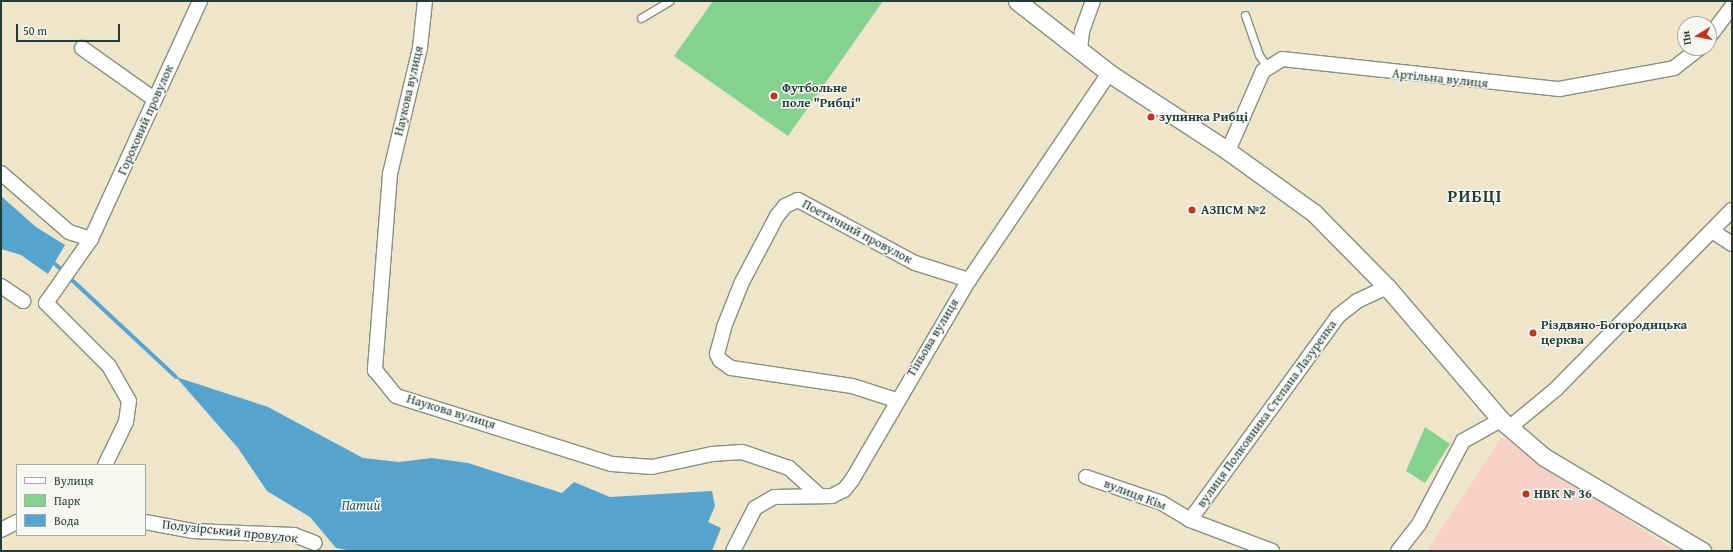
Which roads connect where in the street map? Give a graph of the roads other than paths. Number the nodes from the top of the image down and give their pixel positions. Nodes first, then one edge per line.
1 (200, 1) edge
2 (425, 1) edge
3 (670, 1) edge
4 (1017, 1) edge
5 (1092, 1) edge
6 (1732, 6) edge
7 (1245, 15) dead end
8 (641, 18) dead end
9 (1717, 26) edge
10 (82, 48) dead end
11 (1080, 50) junction
12 (1690, 56) edge
13 (1267, 67) junction
14 (1108, 73) junction
15 (154, 99) junction
16 (1228, 151) junction
17 (1, 173) edge
18 (1732, 210) edge
19 (1712, 231) junction
20 (91, 239) junction
21 (1732, 244) edge
22 (969, 280) junction
23 (1, 286) edge
24 (1387, 287) junction
25 (23, 301) dead end
26 (896, 400) junction
27 (1505, 424) junction
28 (105, 464) edge
29 (1086, 477) dead end
30 (820, 496) junction
31 (1190, 520) junction
32 (16, 522) edge
33 (146, 522) edge
34 (1, 530) edge
35 (315, 543) dead end
36 (733, 551) edge
37 (1272, 551) edge
38 (1398, 551) edge
39 (1702, 551) edge

1 - 15 street, Гороховий провулок
2 - 30 street, Наукова вулиця
3 - 8 lane
4 - 11 street
5 - 11 street
6 - 9 street
7 - 13 lane
10 - 15 street
11 - 14 street
12 - 13 street, Артільна вулиця
13 - 16 street
14 - 16 street
14 - 22 street, Тіньова вулиця
15 - 20 street, Гороховий провулок
16 - 24 street
17 - 20 street
18 - 19 street
19 - 21 street
19 - 27 street
20 - 28 street, Гороховий провулок
22 - 26 street, Тіньова вулиця
22 - 26 street, Поетичний провулок
23 - 25 street
24 - 27 street
24 - 31 street, вулиця Полковника Степана Лазуренка
26 - 30 street, Тіньова вулиця
27 - 38 street
27 - 39 street
29 - 31 street, вулиця Кім
30 - 36 street, Тіньова вулиця
31 - 37 street, вулиця Кім
32 - 34 street
33 - 35 street, Полузірський провулок

